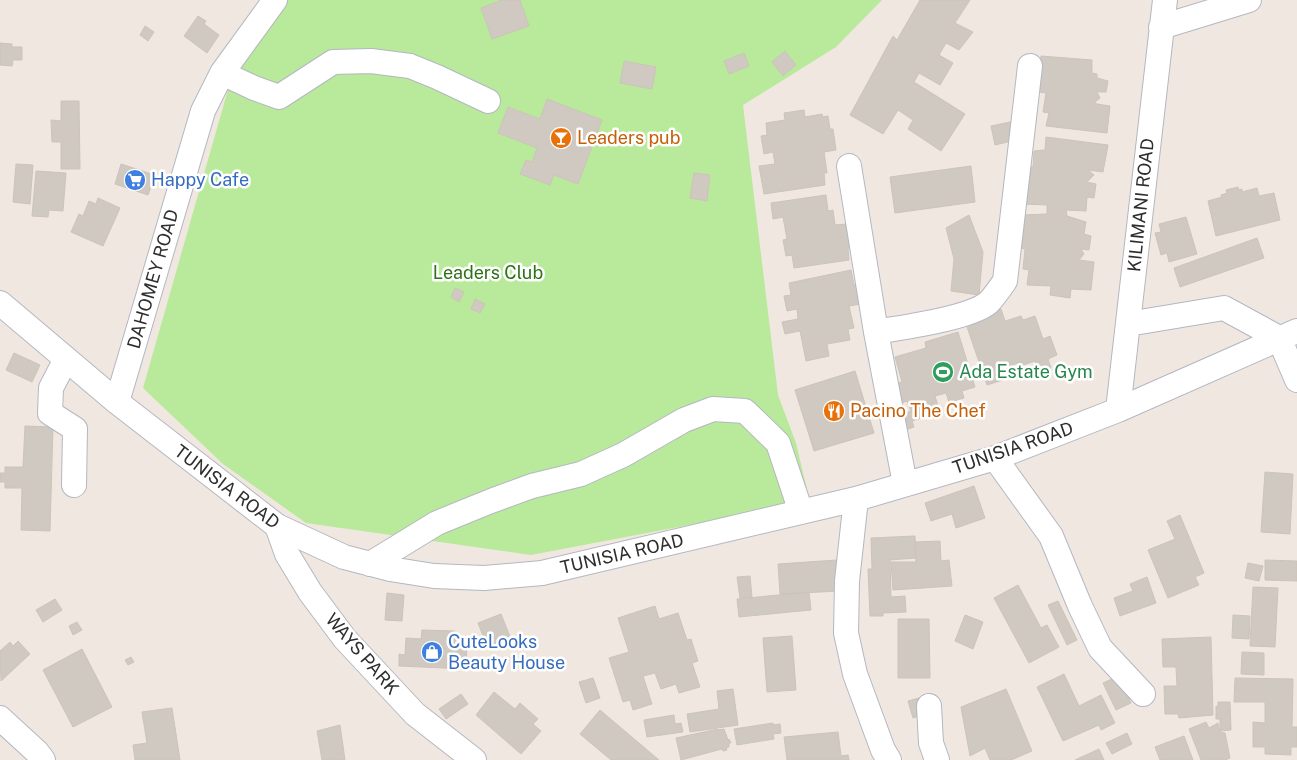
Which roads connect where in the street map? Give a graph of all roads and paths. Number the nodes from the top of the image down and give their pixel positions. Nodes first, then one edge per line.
1 (275, 0) edge
2 (1165, 0) edge
3 (1249, 0) edge
4 (1161, 28) junction
5 (1030, 66) dead end
6 (222, 73) junction
7 (488, 101) dead end
8 (849, 166) dead end
9 (0, 303) edge
10 (1128, 324) junction
11 (876, 332) junction
12 (1288, 334) edge
13 (66, 359) junction
14 (1297, 380) edge
15 (117, 402) junction
16 (1118, 410) junction
17 (995, 458) junction
18 (905, 484) junction
19 (74, 485) dead end
20 (856, 499) junction
21 (801, 512) junction
22 (277, 526) junction
23 (370, 564) junction
24 (1144, 694) dead end
25 (929, 706) dead end
26 (0, 718) edge
27 (43, 760) edge
28 (474, 760) edge
29 (889, 760) edge
30 (937, 760) edge

1 - 6 street, DAHOMEY ROAD
2 - 4 street, KILIMANI ROAD
3 - 4 street
4 - 10 street, KILIMANI ROAD
5 - 11 street
6 - 7 street
6 - 15 street, DAHOMEY ROAD
8 - 11 street
9 - 13 street, TUNISIA ROAD
10 - 12 street
10 - 16 street, KILIMANI ROAD
11 - 18 street
12 - 14 street
12 - 16 street, TUNISIA ROAD
13 - 15 street, TUNISIA ROAD
13 - 19 street
15 - 22 street, TUNISIA ROAD
16 - 17 street, TUNISIA ROAD
17 - 18 street, TUNISIA ROAD
17 - 24 street
18 - 20 street, TUNISIA ROAD
20 - 21 street, TUNISIA ROAD
20 - 29 street
21 - 23 street, TUNISIA ROAD
21 - 23 street
22 - 23 street, TUNISIA ROAD
22 - 28 street, WAYS PARK
25 - 30 street
26 - 27 street

